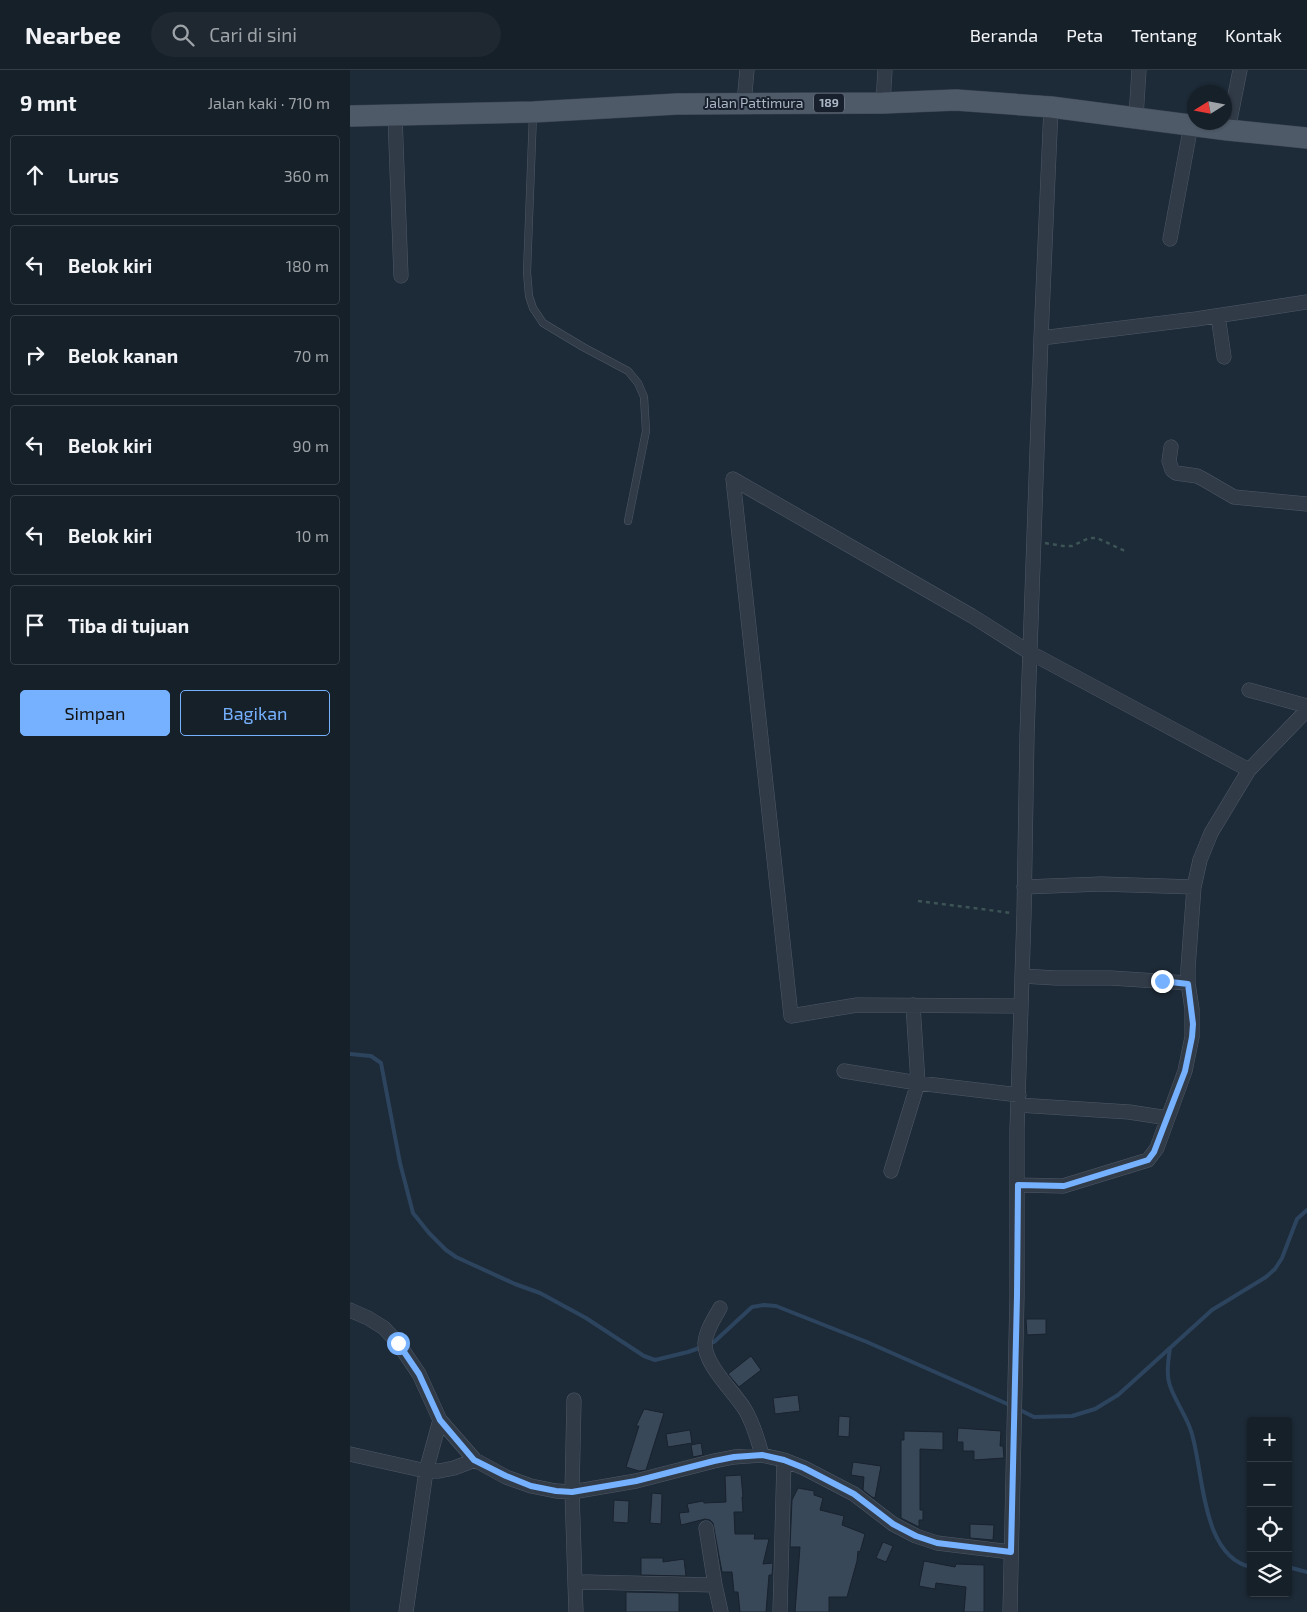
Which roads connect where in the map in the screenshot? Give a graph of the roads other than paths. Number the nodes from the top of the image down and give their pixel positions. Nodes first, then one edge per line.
1 (747, 70) edge
2 (885, 70) edge
3 (1139, 70) edge
4 (1240, 70) edge
5 (744, 103) junction
6 (883, 103) junction
7 (1051, 106) junction
8 (1232, 110) edge
9 (533, 112) junction
10 (350, 116) edge
11 (396, 116) junction
12 (1136, 117) junction
13 (1187, 124) edge
14 (1190, 130) edge
15 (1228, 130) edge
16 (1307, 138) edge
17 (1170, 240) dead end
18 (401, 276) dead end
19 (1307, 302) edge
20 (1218, 316) junction
21 (1041, 338) junction
22 (1224, 357) dead end
23 (1171, 447) dead end
24 (1307, 504) edge
25 (628, 521) dead end
26 (1029, 652) junction
27 (1249, 690) dead end
28 (1307, 706) edge
29 (1307, 710) edge
30 (1249, 770) junction
31 (1194, 886) junction
32 (1024, 887) junction
33 (1022, 976) junction
34 (1188, 984) junction
35 (914, 1005) junction
36 (1020, 1006) junction
37 (844, 1071) dead end
38 (918, 1083) junction
39 (1019, 1100) junction
40 (1168, 1118) junction
41 (891, 1171) dead end
42 (1018, 1185) junction
43 (720, 1308) dead end
44 (350, 1310) edge
45 (574, 1400) dead end
46 (440, 1420) junction
47 (350, 1454) edge
48 (762, 1455) junction
49 (474, 1460) junction
50 (784, 1460) junction
51 (426, 1471) junction
52 (572, 1492) junction
53 (706, 1528) dead end
54 (1011, 1552) junction
55 (575, 1583) junction
56 (715, 1585) junction
57 (406, 1612) edge
58 (576, 1612) edge
59 (721, 1612) edge
60 (780, 1612) edge
61 (1010, 1612) edge

1 - 5 street
2 - 6 street
3 - 12 street
4 - 8 street
5 - 6 main road, Jalan Pattimura / 189
5 - 9 main road, Jalan Pattimura / 189
6 - 7 main road, Jalan Pattimura / 189
7 - 12 main road, Jalan Pattimura / 189
7 - 21 street
9 - 11 main road, Jalan Pattimura / 189
9 - 25 lane
10 - 11 main road, Jalan Pattimura / 189
11 - 18 street
12 - 13 main road, Jalan Pattimura / 189
14 - 17 street
15 - 16 main road, Jalan Pattimura / 189
19 - 20 street
20 - 21 street
20 - 22 street
21 - 26 street
23 - 24 street
26 - 30 street
26 - 32 street
26 - 35 street
27 - 28 street
29 - 30 street
30 - 31 street
31 - 32 street
31 - 34 street
32 - 33 street
33 - 34 street
33 - 36 street
34 - 40 street
35 - 36 street
35 - 38 street
36 - 39 street
37 - 38 street
38 - 39 street
38 - 41 street
39 - 40 street
39 - 42 street
40 - 42 street
42 - 54 street
43 - 48 street
44 - 46 street
45 - 52 street
46 - 49 street
46 - 51 street
47 - 51 street
48 - 50 street
48 - 52 street
49 - 51 street
49 - 52 street
50 - 54 street
50 - 60 street
51 - 57 street
52 - 55 street
53 - 56 street
54 - 61 street
55 - 56 street
55 - 58 street
56 - 59 street

